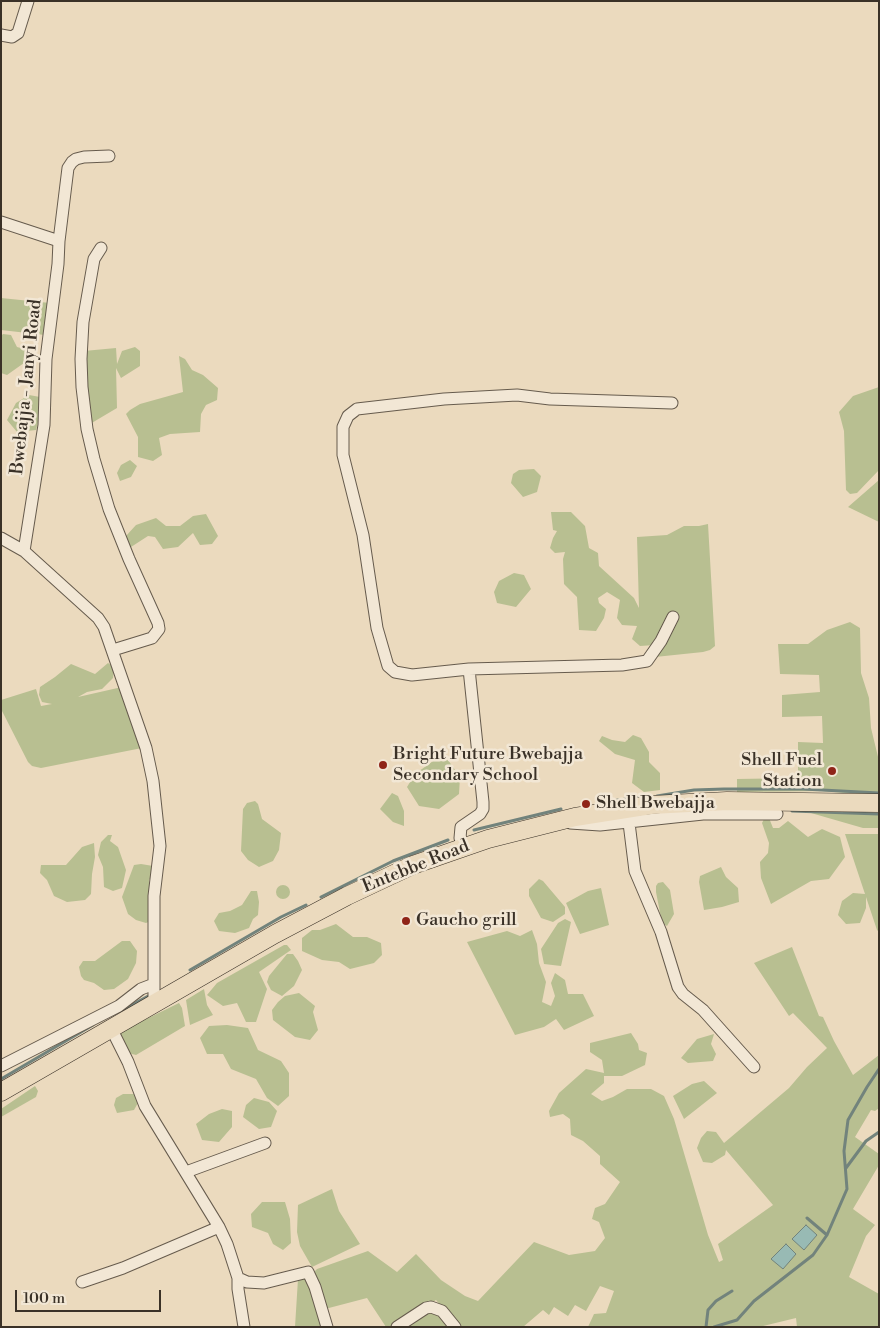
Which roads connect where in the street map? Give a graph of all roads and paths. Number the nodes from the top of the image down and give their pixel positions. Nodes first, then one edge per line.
1 (28, 1) edge
2 (1, 35) edge
3 (109, 156) dead end
4 (1, 222) edge
5 (59, 242) junction
6 (101, 248) dead end
7 (672, 403) dead end
8 (2, 540) edge
9 (24, 551) junction
10 (673, 617) dead end
11 (113, 650) junction
12 (469, 669) junction
13 (879, 803) edge
14 (777, 814) dead end
15 (554, 822) junction
16 (629, 823) junction
17 (464, 847) junction
18 (154, 984) junction
19 (154, 1004) junction
20 (111, 1028) junction
21 (1, 1066) edge
22 (754, 1067) dead end
23 (1, 1092) edge
24 (265, 1143) dead end
25 (186, 1172) junction
26 (219, 1226) junction
27 (238, 1278) junction
28 (82, 1282) dead end
29 (244, 1327) edge
30 (327, 1327) edge
31 (397, 1327) edge
32 (455, 1327) edge

1 - 2 street
3 - 5 street, Bwebajja - Janyi Road
4 - 5 street
5 - 9 street, Bwebajja - Janyi Road
6 - 11 street
7 - 12 street
8 - 9 street
9 - 11 street
10 - 12 street
11 - 18 street
12 - 17 street
13 - 15 main road, Entebbe Road
14 - 16 street
15 - 16 street
15 - 17 main road, Entebbe Road
16 - 22 street
17 - 19 main road, Entebbe Road
18 - 19 street
18 - 21 street
19 - 20 main road, Entebbe Road
20 - 23 main road, Entebbe Road
20 - 25 street
24 - 25 street
25 - 26 street
26 - 27 street
26 - 28 street
27 - 29 street
27 - 30 street
31 - 32 street

